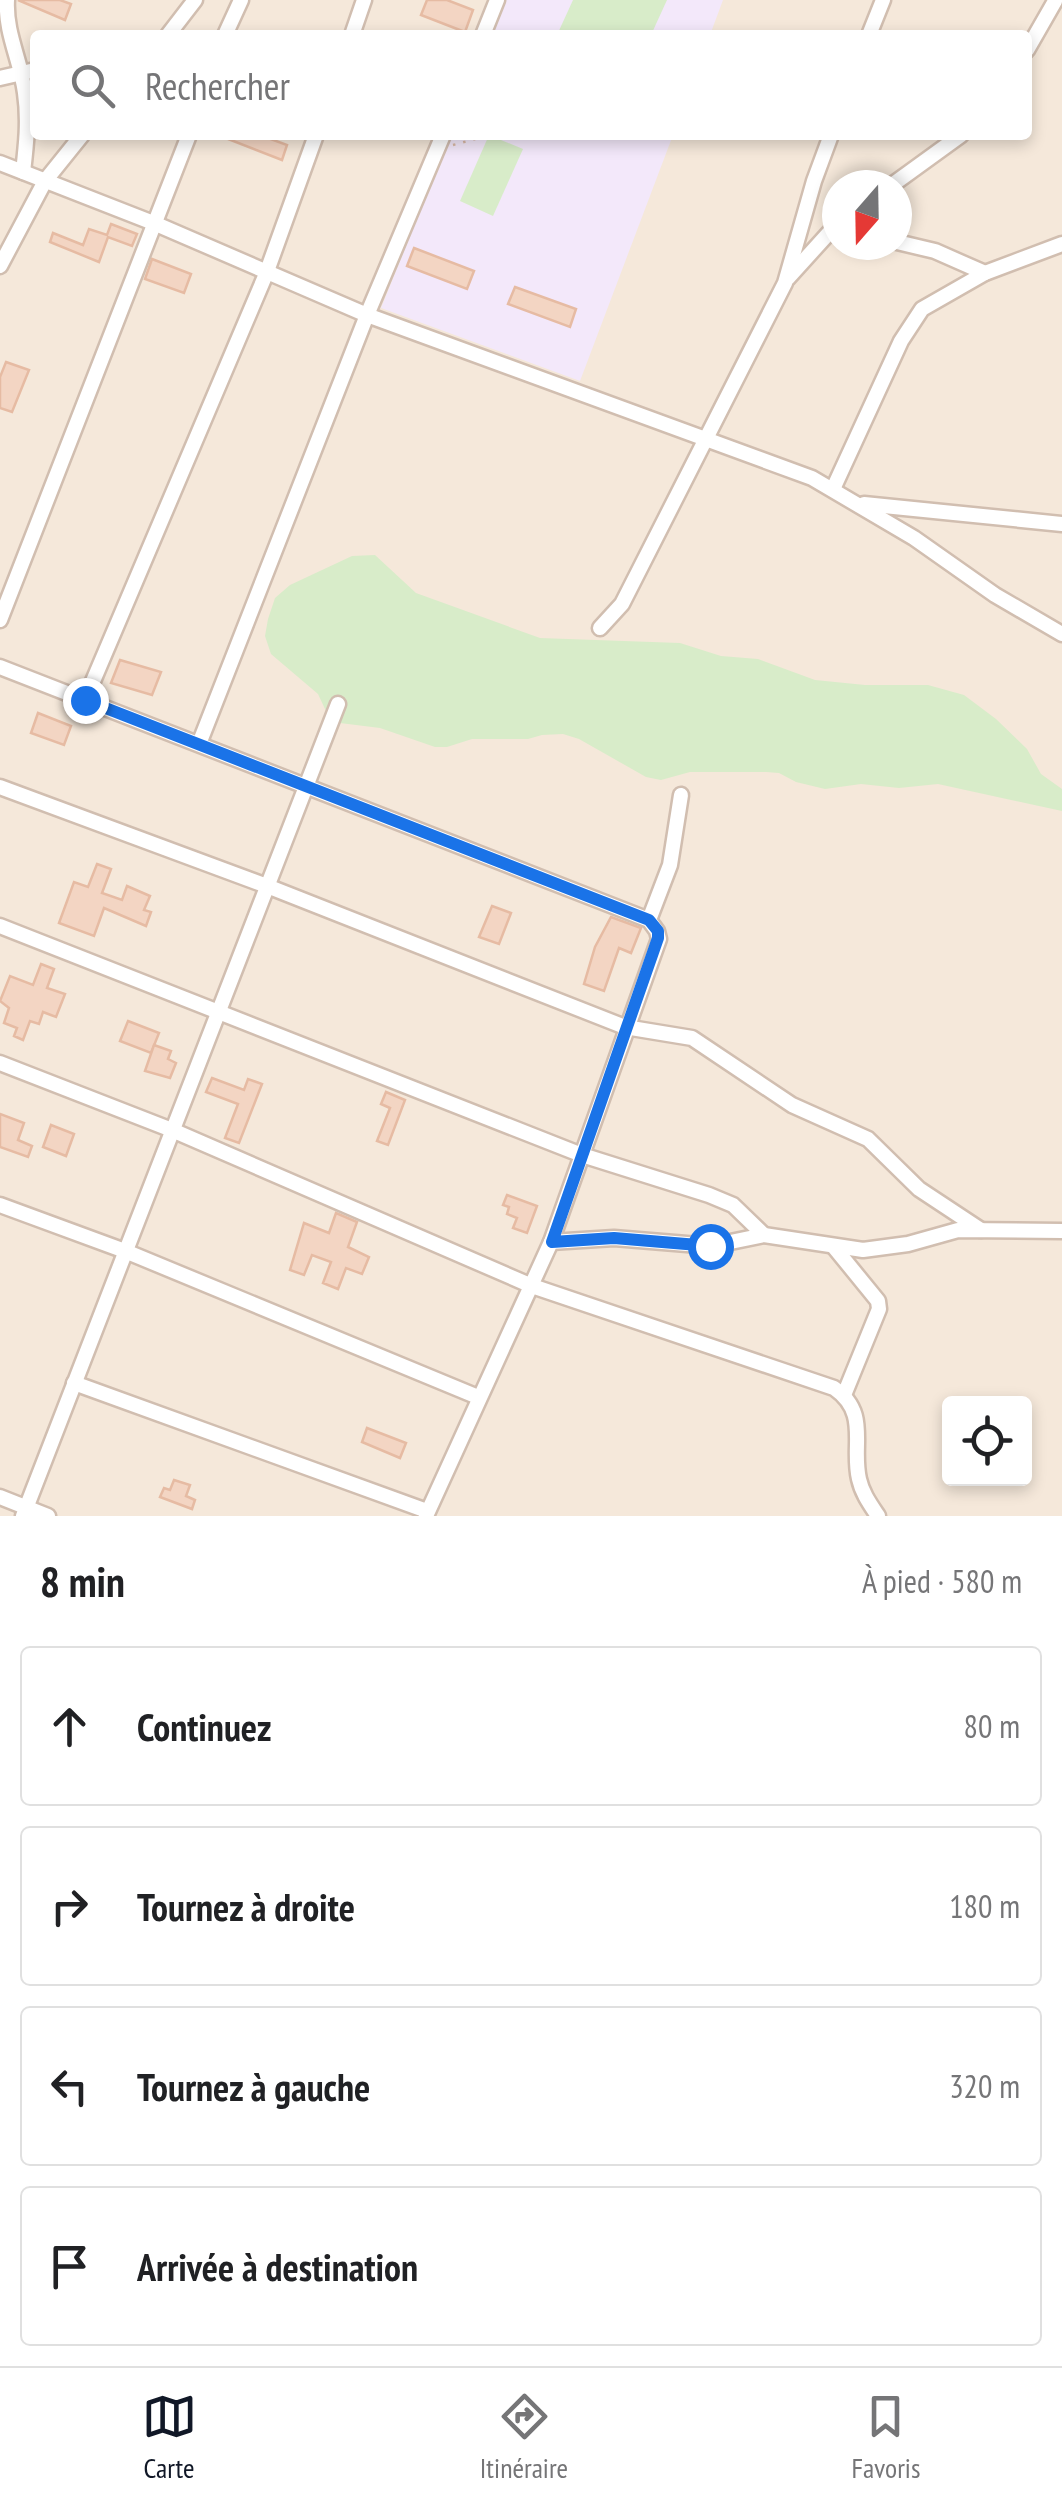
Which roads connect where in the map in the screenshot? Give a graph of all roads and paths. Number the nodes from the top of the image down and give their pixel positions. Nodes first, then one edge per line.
1 (7, 0) edge
2 (195, 0) edge
3 (241, 0) edge
4 (364, 0) edge
5 (497, 0) edge
6 (884, 0) edge
7 (1056, 2) edge
8 (172, 30) edge
9 (227, 30) edge
10 (354, 30) edge
11 (485, 30) edge
12 (871, 30) edge
13 (1032, 42) edge
14 (28, 71) edge
15 (0, 78) edge
16 (78, 140) edge
17 (187, 140) edge
18 (314, 140) edge
19 (829, 140) edge
20 (953, 140) edge
21 (440, 142) edge
22 (0, 163) edge
23 (912, 170) edge
24 (23, 172) junction
25 (45, 181) junction
26 (156, 224) junction
27 (822, 242) edge
28 (1062, 244) edge
29 (912, 245) edge
30 (0, 266) edge
31 (985, 273) junction
32 (266, 274) junction
33 (784, 282) junction
34 (367, 315) junction
35 (707, 438) junction
36 (833, 488) junction
37 (858, 504) junction
38 (1062, 524) edge
39 (0, 620) edge
40 (600, 628) dead end
41 (1062, 634) edge
42 (0, 667) edge
43 (85, 700) junction
44 (338, 704) dead end
45 (198, 744) junction
46 (304, 786) junction
47 (0, 787) edge
48 (681, 795) dead end
49 (267, 886) junction
50 (649, 920) junction
51 (0, 926) edge
52 (218, 1011) junction
53 (625, 1027) junction
54 (0, 1063) edge
55 (172, 1130) junction
56 (582, 1154) junction
57 (0, 1205) edge
58 (982, 1230) junction
59 (1062, 1231) edge
60 (764, 1236) junction
61 (552, 1242) junction
62 (834, 1246) junction
63 (125, 1251) junction
64 (532, 1286) junction
65 (74, 1383) junction
66 (844, 1395) junction
67 (478, 1397) junction
68 (0, 1497) edge
69 (25, 1512) edge
70 (426, 1513) edge
71 (48, 1516) edge
72 (878, 1516) edge

1 - 14 street
2 - 8 street
3 - 9 street
4 - 10 street
5 - 11 street
6 - 12 street
7 - 13 street
14 - 15 street
14 - 24 street
16 - 25 street
17 - 26 street
18 - 32 street
19 - 33 street
20 - 23 street
21 - 34 street
22 - 24 street
24 - 25 street
25 - 26 street
25 - 30 street
26 - 32 street
26 - 39 street
27 - 33 street
28 - 31 street
29 - 31 street
31 - 36 street
32 - 34 street
32 - 43 street
33 - 35 street
34 - 35 street
34 - 45 street
35 - 36 street
35 - 40 street
36 - 37 street
37 - 38 street
37 - 41 street
42 - 43 street
43 - 45 street
44 - 46 street
45 - 46 street
46 - 49 street
46 - 50 street
47 - 49 street
48 - 50 street
49 - 52 street
49 - 53 street
50 - 53 street
51 - 52 street
52 - 55 street
52 - 56 street
53 - 56 street
53 - 58 street
54 - 55 street
55 - 63 street
55 - 64 street
56 - 60 street
56 - 61 street
57 - 63 street
58 - 59 street
58 - 62 street
60 - 61 street
60 - 62 street
61 - 64 street
62 - 66 street
63 - 65 street
63 - 67 street
64 - 66 street
64 - 67 street
65 - 69 street
65 - 70 street
66 - 72 street
67 - 70 street
68 - 69 street
69 - 71 street

